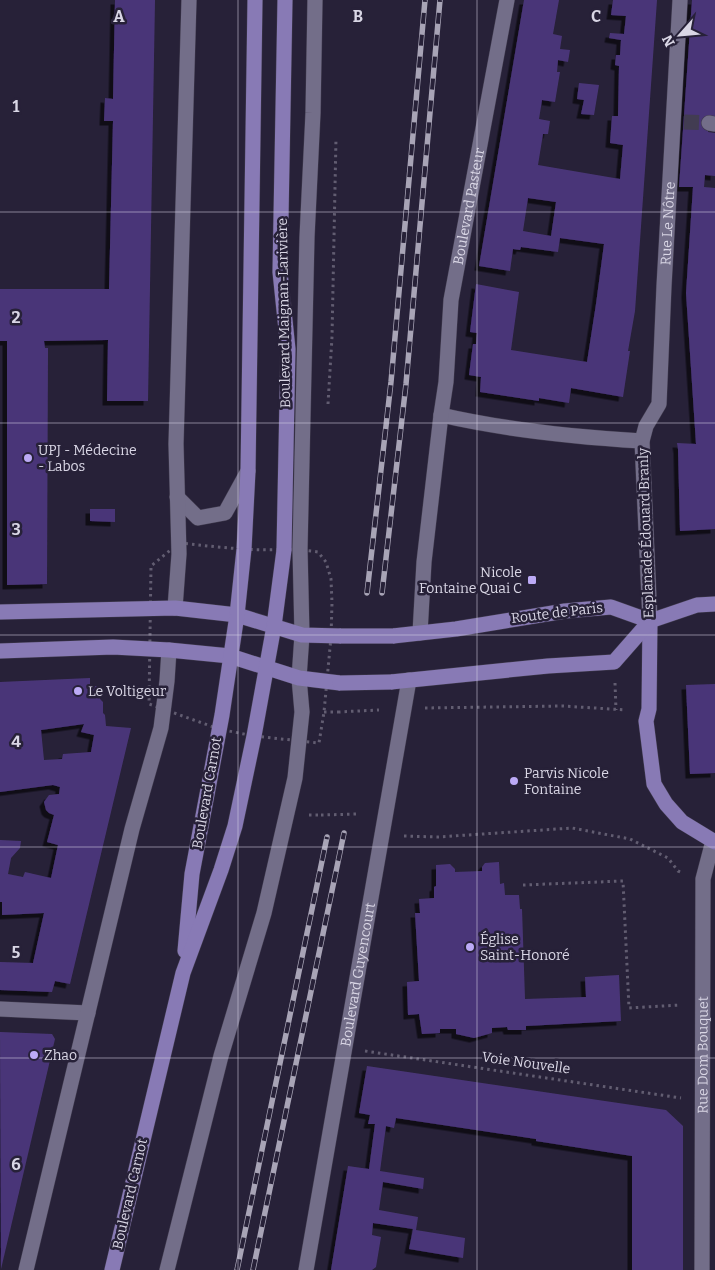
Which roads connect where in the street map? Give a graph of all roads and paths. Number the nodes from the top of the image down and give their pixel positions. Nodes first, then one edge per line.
1 (189, 0) edge
2 (255, 0) edge
3 (285, 0) edge
4 (316, 0) edge
5 (507, 0) edge
6 (680, 0) edge
7 (336, 129) dead end
8 (328, 406) dead end
9 (441, 415) junction
10 (642, 441) junction
11 (248, 471) junction
12 (177, 497) junction
13 (318, 542) dead end
14 (332, 603) dead end
15 (715, 604) edge
16 (175, 608) junction
17 (0, 612) edge
18 (237, 615) junction
19 (650, 621) junction
20 (274, 626) junction
21 (420, 634) junction
22 (302, 635) junction
23 (169, 650) junction
24 (0, 651) edge
25 (230, 656) junction
26 (267, 668) junction
27 (299, 678) junction
28 (409, 680) junction
29 (404, 708) junction
30 (649, 709) junction
31 (324, 712) dead end
32 (358, 814) dead end
33 (320, 815) dead end
34 (382, 832) junction
35 (714, 841) edge
36 (702, 879) junction
37 (523, 885) dead end
38 (183, 973) junction
39 (702, 1004) junction
40 (0, 1009) edge
41 (88, 1013) junction
42 (345, 1048) junction
43 (702, 1102) junction
44 (26, 1270) edge
45 (112, 1270) edge
46 (167, 1270) edge
47 (306, 1270) edge
48 (702, 1270) edge

1 - 12 street
2 - 11 main road
3 - 20 main road, Boulevard Maignan-Larivière
4 - 22 street
5 - 9 street, Boulevard Pasteur
6 - 10 street, Rue Le Nôtre
7 - 8 path
9 - 10 street, Esplanade Édouard Branly
9 - 21 street
10 - 19 street, Esplanade Édouard Branly
11 - 12 street
11 - 18 main road
12 - 16 street
13 - 14 path
15 - 19 main road
16 - 17 main road
16 - 18 main road
18 - 20 main road
18 - 25 main road, Boulevard Carnot
19 - 21 main road, Route de Paris
19 - 28 main road
19 - 30 main road, Esplanade Édouard Branly
20 - 22 main road
20 - 26 main road, Boulevard Carnot
21 - 22 main road, Route de Paris, bridge
22 - 27 street
23 - 24 main road
23 - 25 main road
23 - 41 street
25 - 26 main road
25 - 38 main road, Boulevard Carnot
26 - 27 main road
26 - 38 main road, Boulevard Carnot
27 - 28 main road, bridge
27 - 46 street
28 - 29 street, Boulevard Guyencourt
29 - 30 path
29 - 31 path, bridge
29 - 34 street, Boulevard Guyencourt
30 - 35 main road, Esplanade Édouard Branly
32 - 33 path, bridge
34 - 36 path
34 - 42 street, Boulevard Guyencourt
35 - 36 street, Rue Dom Bouquet
36 - 39 street, Rue Dom Bouquet
37 - 39 path
38 - 45 main road, Boulevard Carnot
39 - 43 street, Rue Dom Bouquet
40 - 41 street
41 - 44 street
42 - 43 path, Voie Nouvelle
42 - 47 street, Boulevard Guyencourt
43 - 48 street, Rue Dom Bouquet

